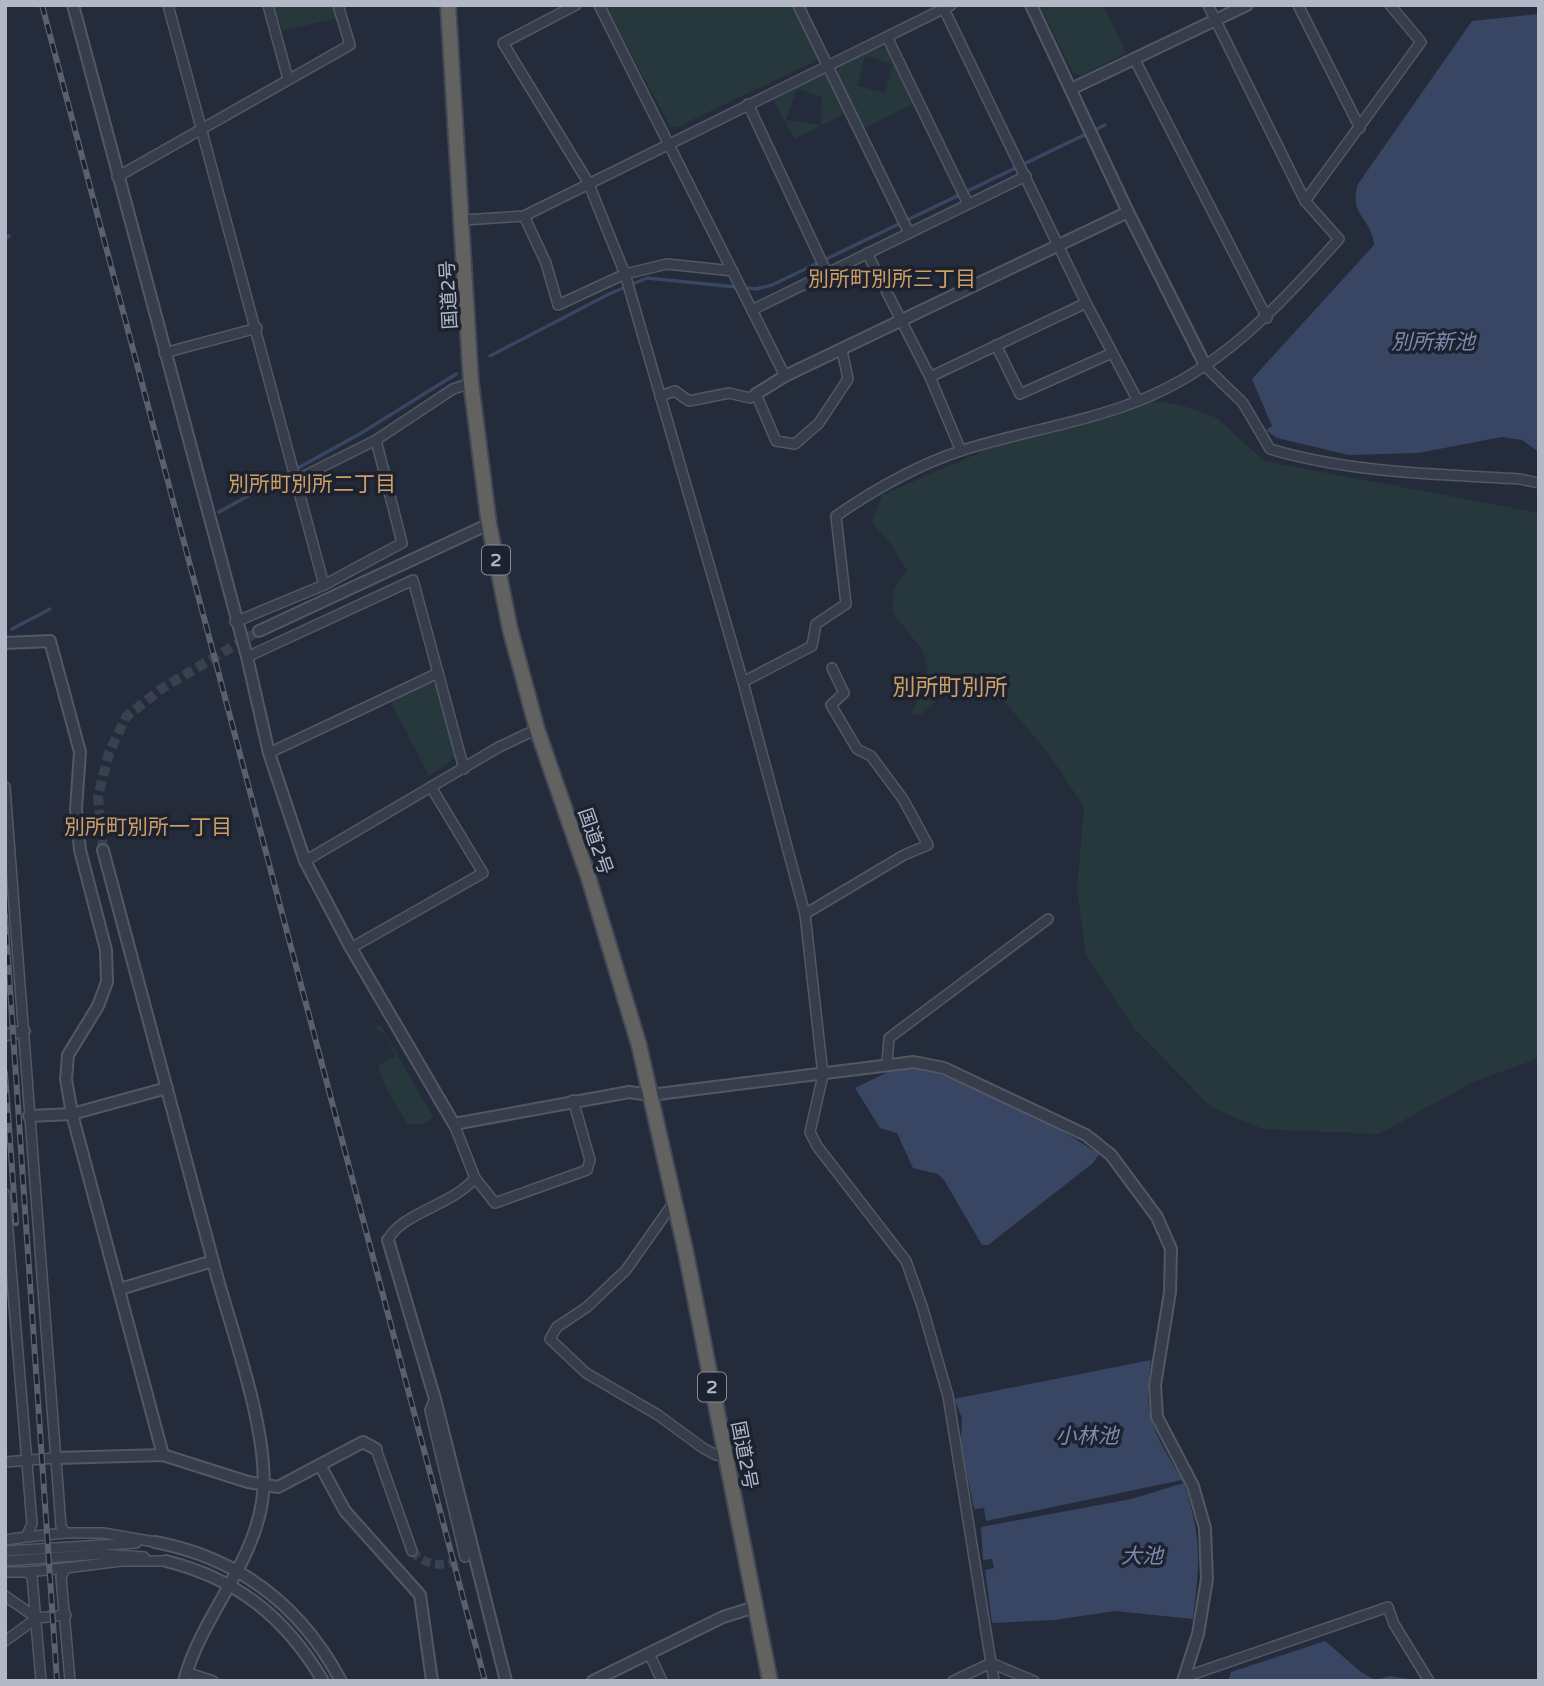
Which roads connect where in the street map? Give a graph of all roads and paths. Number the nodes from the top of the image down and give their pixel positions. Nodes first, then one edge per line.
1 (72, 5) edge
2 (168, 5) edge
3 (268, 5) edge
4 (338, 5) edge
5 (448, 5) edge
6 (576, 5) edge
7 (599, 5) edge
8 (798, 5) edge
9 (1031, 5) edge
10 (1208, 5) edge
11 (1247, 5) edge
12 (1297, 5) edge
13 (1390, 5) edge
14 (946, 6) edge
15 (1216, 20) junction
16 (887, 37) junction
17 (1136, 60) junction
18 (826, 65) junction
19 (288, 79) junction
20 (1071, 89) junction
21 (748, 104) junction
22 (1360, 128) junction
23 (203, 131) junction
24 (670, 143) junction
25 (1026, 176) junction
26 (117, 177) junction
27 (588, 182) junction
28 (1306, 201) junction
29 (968, 204) junction
30 (1128, 212) junction
31 (524, 216) junction
32 (463, 220) junction
33 (909, 233) junction
34 (1060, 246) junction
35 (867, 253) junction
36 (733, 271) junction
37 (827, 273) junction
38 (625, 274) junction
39 (1086, 303) junction
40 (752, 310) junction
41 (1267, 318) junction
42 (902, 321) junction
43 (257, 328) junction
44 (996, 345) junction
45 (842, 350) junction
46 (164, 353) junction
47 (1112, 353) junction
48 (1206, 367) junction
49 (785, 376) junction
50 (930, 377) junction
51 (471, 383) junction
52 (756, 394) junction
53 (660, 396) junction
54 (1138, 401) junction
55 (376, 440) junction
56 (961, 451) junction
57 (296, 472) junction
58 (1539, 483) edge
59 (489, 524) junction
60 (324, 585) junction
61 (235, 622) junction
62 (259, 631) tunnel mouth
63 (5, 643) edge
64 (247, 657) junction
65 (832, 668) dead end
66 (438, 673) junction
67 (743, 682) junction
68 (537, 729) junction
69 (269, 753) junction
70 (464, 769) junction
71 (5, 787) edge
72 (431, 787) junction
73 (103, 850) tunnel mouth
74 (305, 861) junction
75 (805, 914) junction
76 (1048, 919) dead end
77 (351, 948) junction
78 (24, 1031) junction
79 (5, 1035) edge
80 (887, 1063) junction
81 (822, 1075) junction
82 (167, 1088) junction
83 (650, 1095) junction
84 (573, 1100) junction
85 (72, 1114) junction
86 (29, 1116) junction
87 (454, 1124) junction
88 (475, 1178) junction
89 (5, 1194) edge
90 (674, 1202) junction
91 (388, 1240) joint
92 (213, 1261) junction
93 (120, 1289) junction
94 (435, 1399) junction
95 (376, 1449) joint
96 (163, 1455) junction
97 (724, 1456) junction
98 (55, 1458) junction
99 (24, 1460) junction
100 (5, 1462) edge
101 (320, 1465) junction
102 (264, 1485) junction
103 (65, 1533) junction
104 (26, 1536) junction
105 (5, 1540) edge
106 (155, 1542) junction
107 (5, 1551) edge
108 (412, 1551) dead end
109 (465, 1556) dead end
110 (5, 1561) edge
111 (166, 1561) junction
112 (66, 1568) junction
113 (236, 1570) junction
114 (5, 1572) edge
115 (27, 1572) junction
116 (228, 1585) junction
117 (5, 1596) edge
118 (755, 1607) junction
119 (65, 1615) junction
120 (37, 1618) junction
121 (5, 1641) edge
122 (649, 1653) junction
123 (991, 1663) junction
124 (185, 1676) edge
125 (341, 1677) edge
126 (1184, 1679) edge
127 (41, 1681) edge
128 (70, 1681) edge
129 (213, 1681) edge
130 (321, 1681) edge
131 (432, 1681) edge
132 (506, 1681) edge
133 (593, 1681) edge
134 (662, 1681) edge
135 (770, 1681) edge
136 (953, 1681) edge
137 (994, 1681) edge
138 (1034, 1681) edge
139 (1429, 1681) edge

1 - 26 street
2 - 23 street
3 - 19 street
4 - 19 street
5 - 32 highway, 国道2号 / 2
6 - 27 street
7 - 24 street
8 - 18 street
9 - 20 street
10 - 15 street
11 - 15 street
12 - 22 street
13 - 22 street
14 - 16 street
14 - 25 street
15 - 17 street
15 - 28 street
16 - 18 street
16 - 29 street
17 - 20 street
17 - 41 street
18 - 21 street
18 - 33 street
19 - 23 street
20 - 30 street
21 - 24 street
21 - 37 street
22 - 28 street
23 - 26 street
23 - 43 street
24 - 27 street
24 - 36 street
25 - 29 street
25 - 34 street
26 - 46 street
27 - 31 street
27 - 38 street
28 - 41 street
29 - 33 street
30 - 34 street
30 - 48 street
31 - 32 street
31 - 38 street
32 - 51 highway, 国道2号 / 2
33 - 35 street
34 - 39 street
34 - 42 street
35 - 37 street
35 - 42 street
36 - 38 street
36 - 40 street
37 - 40 street
38 - 53 street
39 - 44 street
39 - 47 street
40 - 49 street
41 - 48 street
42 - 45 street
42 - 50 street
43 - 46 street
43 - 57 street
44 - 47 street
44 - 50 street
45 - 49 street
45 - 52 street
46 - 61 street
47 - 54 street
48 - 54 street
48 - 58 street
49 - 52 street
50 - 56 street
51 - 55 street
51 - 59 highway, 国道2号 / 2
52 - 53 street
53 - 67 street
54 - 56 street
55 - 57 street
55 - 60 street
56 - 67 street
57 - 60 street
59 - 62 street
59 - 68 highway, 国道2号 / 2
60 - 61 street
61 - 64 street
63 - 85 street
64 - 66 street
64 - 69 street
65 - 75 street
66 - 69 street
66 - 70 street
67 - 75 street
68 - 70 street
68 - 83 highway, 国道2号 / 2
69 - 74 street
70 - 72 street
71 - 78 street
72 - 74 street
72 - 77 street
73 - 82 street
74 - 77 street
75 - 81 street
76 - 80 street
77 - 87 street
78 - 79 street
78 - 86 street
80 - 81 street
80 - 126 street
81 - 83 street
81 - 123 street
82 - 85 street
82 - 92 street
83 - 84 street
83 - 90 highway, 国道2号 / 2
84 - 87 street
84 - 88 street
85 - 86 street
85 - 93 street
86 - 98 street
87 - 88 street
88 - 91 street
89 - 99 street
90 - 97 highway, 国道2号 / 2
90 - 97 street
91 - 94 street
92 - 93 street
92 - 102 street
93 - 96 street
94 - 109 street
94 - 132 street
95 - 101 street
95 - 108 street
96 - 98 street
96 - 102 street
97 - 118 highway, 国道2号 / 2
98 - 99 street
98 - 103 street
99 - 100 street
99 - 104 street
101 - 102 street
101 - 131 street
102 - 113 street
103 - 104 street
103 - 106 street
104 - 105 street
106 - 107 street
106 - 113 street
110 - 111 street
111 - 112 street
111 - 116 street
112 - 115 street
112 - 119 street
113 - 116 street
113 - 125 street
114 - 115 street
115 - 120 street
116 - 124 street
116 - 130 street
117 - 120 street
118 - 122 street
118 - 135 highway, 国道2号 / 2
119 - 120 street
119 - 128 street
120 - 121 street
120 - 127 street
122 - 133 street
122 - 134 street
123 - 136 street
123 - 137 street
123 - 138 street
124 - 129 street
126 - 139 street

